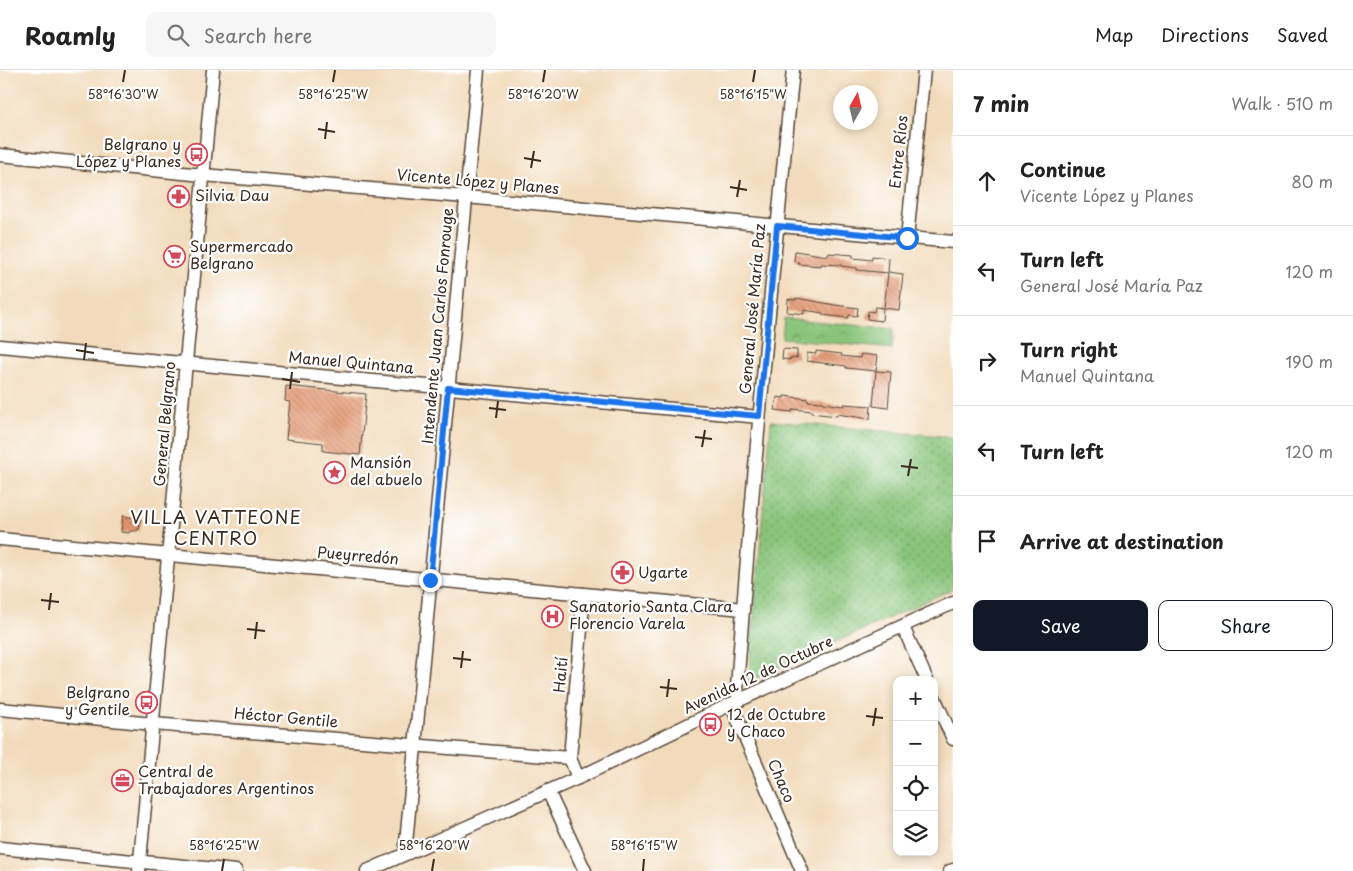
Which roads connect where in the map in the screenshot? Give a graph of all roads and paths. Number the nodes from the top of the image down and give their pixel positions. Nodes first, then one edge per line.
1 (213, 70) edge
2 (478, 70) edge
3 (794, 70) edge
4 (924, 70) edge
5 (0, 155) edge
6 (203, 175) junction
7 (466, 197) junction
8 (777, 226) junction
9 (907, 238) junction
10 (953, 242) edge
11 (0, 346) edge
12 (186, 364) junction
13 (448, 388) junction
14 (759, 416) junction
15 (0, 539) edge
16 (169, 555) junction
17 (430, 580) junction
18 (584, 594) junction
19 (953, 603) edge
20 (743, 609) junction
21 (903, 627) junction
22 (924, 676) edge
23 (735, 702) junction
24 (938, 706) edge
25 (0, 709) edge
26 (153, 724) junction
27 (953, 739) edge
28 (415, 745) junction
29 (570, 758) junction
30 (578, 778) junction
31 (548, 791) junction
32 (0, 848) edge
33 (405, 854) junction
34 (140, 866) edge
35 (374, 870) edge
36 (236, 871) edge
37 (586, 871) edge
38 (802, 871) edge

1 - 6 street, General Belgrano
2 - 7 street, Intendente Juan Carlos Fonrouge
3 - 8 street, General José María Paz
4 - 9 street, Entre Ríos
5 - 6 street, Vicente López y Planes
6 - 7 street, Vicente López y Planes
6 - 12 street, General Belgrano
7 - 8 street, Vicente López y Planes
7 - 13 street, Intendente Juan Carlos Fonrouge
8 - 9 street, Vicente López y Planes
8 - 14 street, General José María Paz
9 - 10 street, Vicente López y Planes
11 - 12 street, Manuel Quintana
12 - 13 street, Manuel Quintana
12 - 16 street, General Belgrano
13 - 14 street, Manuel Quintana
13 - 17 street, Intendente Juan Carlos Fonrouge
14 - 20 street, General José María Paz
15 - 16 street, Pueyrredón
16 - 17 street, Pueyrredón
16 - 26 street, General Belgrano
17 - 18 street, Pueyrredón
17 - 28 street, Intendente Juan Carlos Fonrouge
18 - 20 street, Pueyrredón
18 - 29 street, Haití
19 - 21 street, Avenida 12 de Octubre
20 - 23 street, General José María Paz
21 - 22 street
21 - 23 street, Avenida 12 de Octubre
23 - 30 street, Avenida 12 de Octubre
23 - 38 street, Chaco
24 - 27 street
25 - 26 street, Héctor Gentile
26 - 28 street, Héctor Gentile
26 - 34 street, General Belgrano
28 - 29 street, Héctor Gentile
28 - 33 street, Intendente Juan Carlos Fonrouge
29 - 30 street
30 - 31 street, Avenida 12 de Octubre
31 - 33 street, Avenida 12 de Octubre
31 - 37 street
32 - 34 street
33 - 35 street, Avenida 12 de Octubre
34 - 36 street

